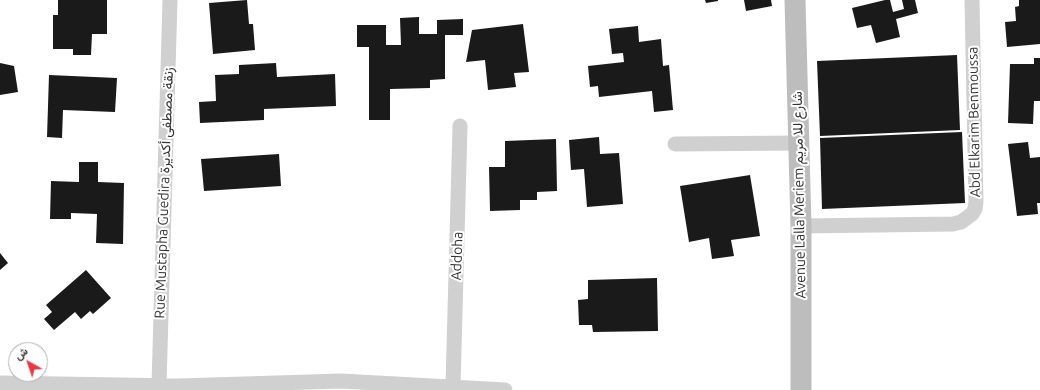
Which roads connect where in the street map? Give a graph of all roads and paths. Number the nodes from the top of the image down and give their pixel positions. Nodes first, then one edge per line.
1 (170, 0) edge
2 (795, 0) edge
3 (972, 0) edge
4 (460, 126) dead end
5 (799, 143) junction
6 (675, 144) dead end
7 (801, 226) junction
8 (0, 384) edge
9 (159, 385) junction
10 (453, 386) junction
11 (179, 388) edge
12 (505, 390) edge
13 (801, 390) edge

1 - 9 street, Rue Mustapha Guedira زنقة مصطفى أكديرة
2 - 5 street, Avenue Lalla Meriem شارع للا مريم
3 - 7 street, Abd Elkarim Benmoussa
4 - 10 street, Addoha
5 - 6 street
5 - 7 street, Avenue Lalla Meriem شارع للا مريم
7 - 13 street, Avenue Lalla Meriem شارع للا مريم
8 - 9 street
9 - 11 street
10 - 11 street
10 - 12 street

